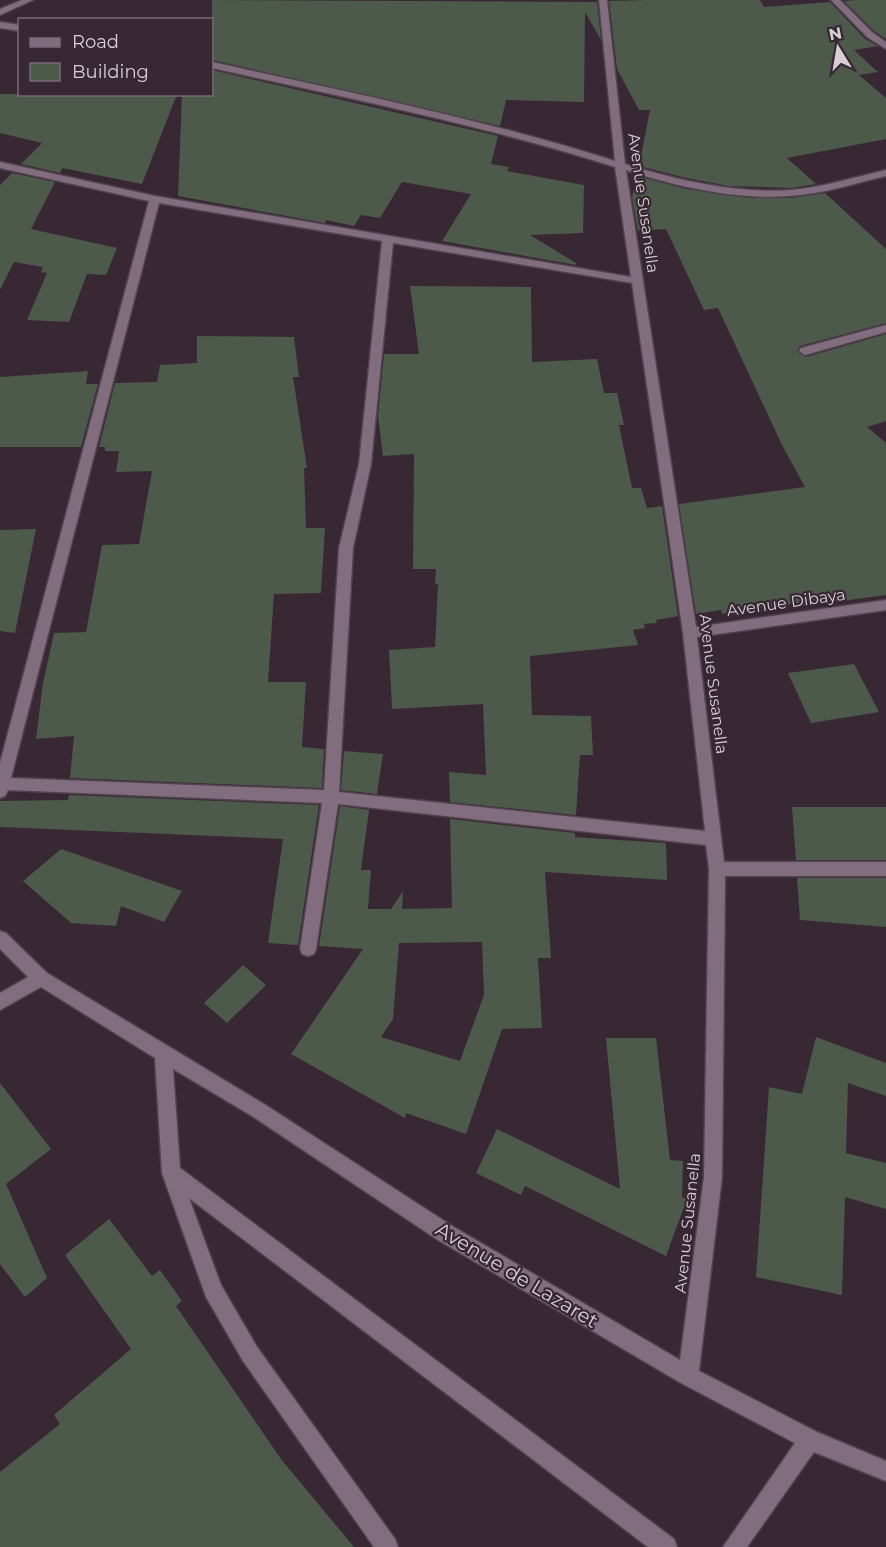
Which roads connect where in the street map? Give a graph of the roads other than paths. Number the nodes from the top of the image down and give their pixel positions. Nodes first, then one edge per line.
1 (29, 0) edge
2 (603, 0) edge
3 (835, 0) edge
4 (0, 12) edge
5 (0, 25) edge
6 (18, 28) edge
7 (886, 46) edge
8 (213, 65) edge
9 (0, 165) edge
10 (620, 165) junction
11 (886, 173) edge
12 (155, 199) junction
13 (388, 238) junction
14 (637, 281) junction
15 (886, 328) edge
16 (805, 351) dead end
17 (886, 604) edge
18 (690, 633) junction
19 (1, 788) edge
20 (331, 797) junction
21 (715, 839) junction
22 (717, 869) junction
23 (886, 869) edge
24 (0, 938) edge
25 (308, 949) dead end
26 (41, 978) junction
27 (0, 1002) edge
28 (162, 1054) junction
29 (171, 1173) junction
30 (688, 1376) junction
31 (810, 1440) junction
32 (886, 1471) edge
33 (387, 1547) edge
34 (666, 1547) edge
35 (734, 1547) edge

1 - 4 street
2 - 10 street, Avenue Susanella
3 - 7 street
5 - 6 street
8 - 10 street
9 - 12 street
10 - 11 street
10 - 14 street, Avenue Susanella
12 - 13 street
12 - 19 street
13 - 14 street
13 - 20 street
14 - 18 street, Avenue Susanella
15 - 16 street
17 - 18 street, Avenue Dibaya
18 - 21 street, Avenue Susanella
19 - 20 street
20 - 21 street
20 - 25 street
21 - 22 street, Avenue Susanella
22 - 23 street
22 - 30 street, Avenue Susanella
24 - 26 street, Avenue de Lazaret
26 - 27 street
26 - 28 street, Avenue de Lazaret
28 - 29 street
28 - 30 street, Avenue de Lazaret
29 - 33 street
29 - 34 street
30 - 31 street, Avenue de Lazaret
31 - 32 street, Avenue de Lazaret
31 - 35 street

